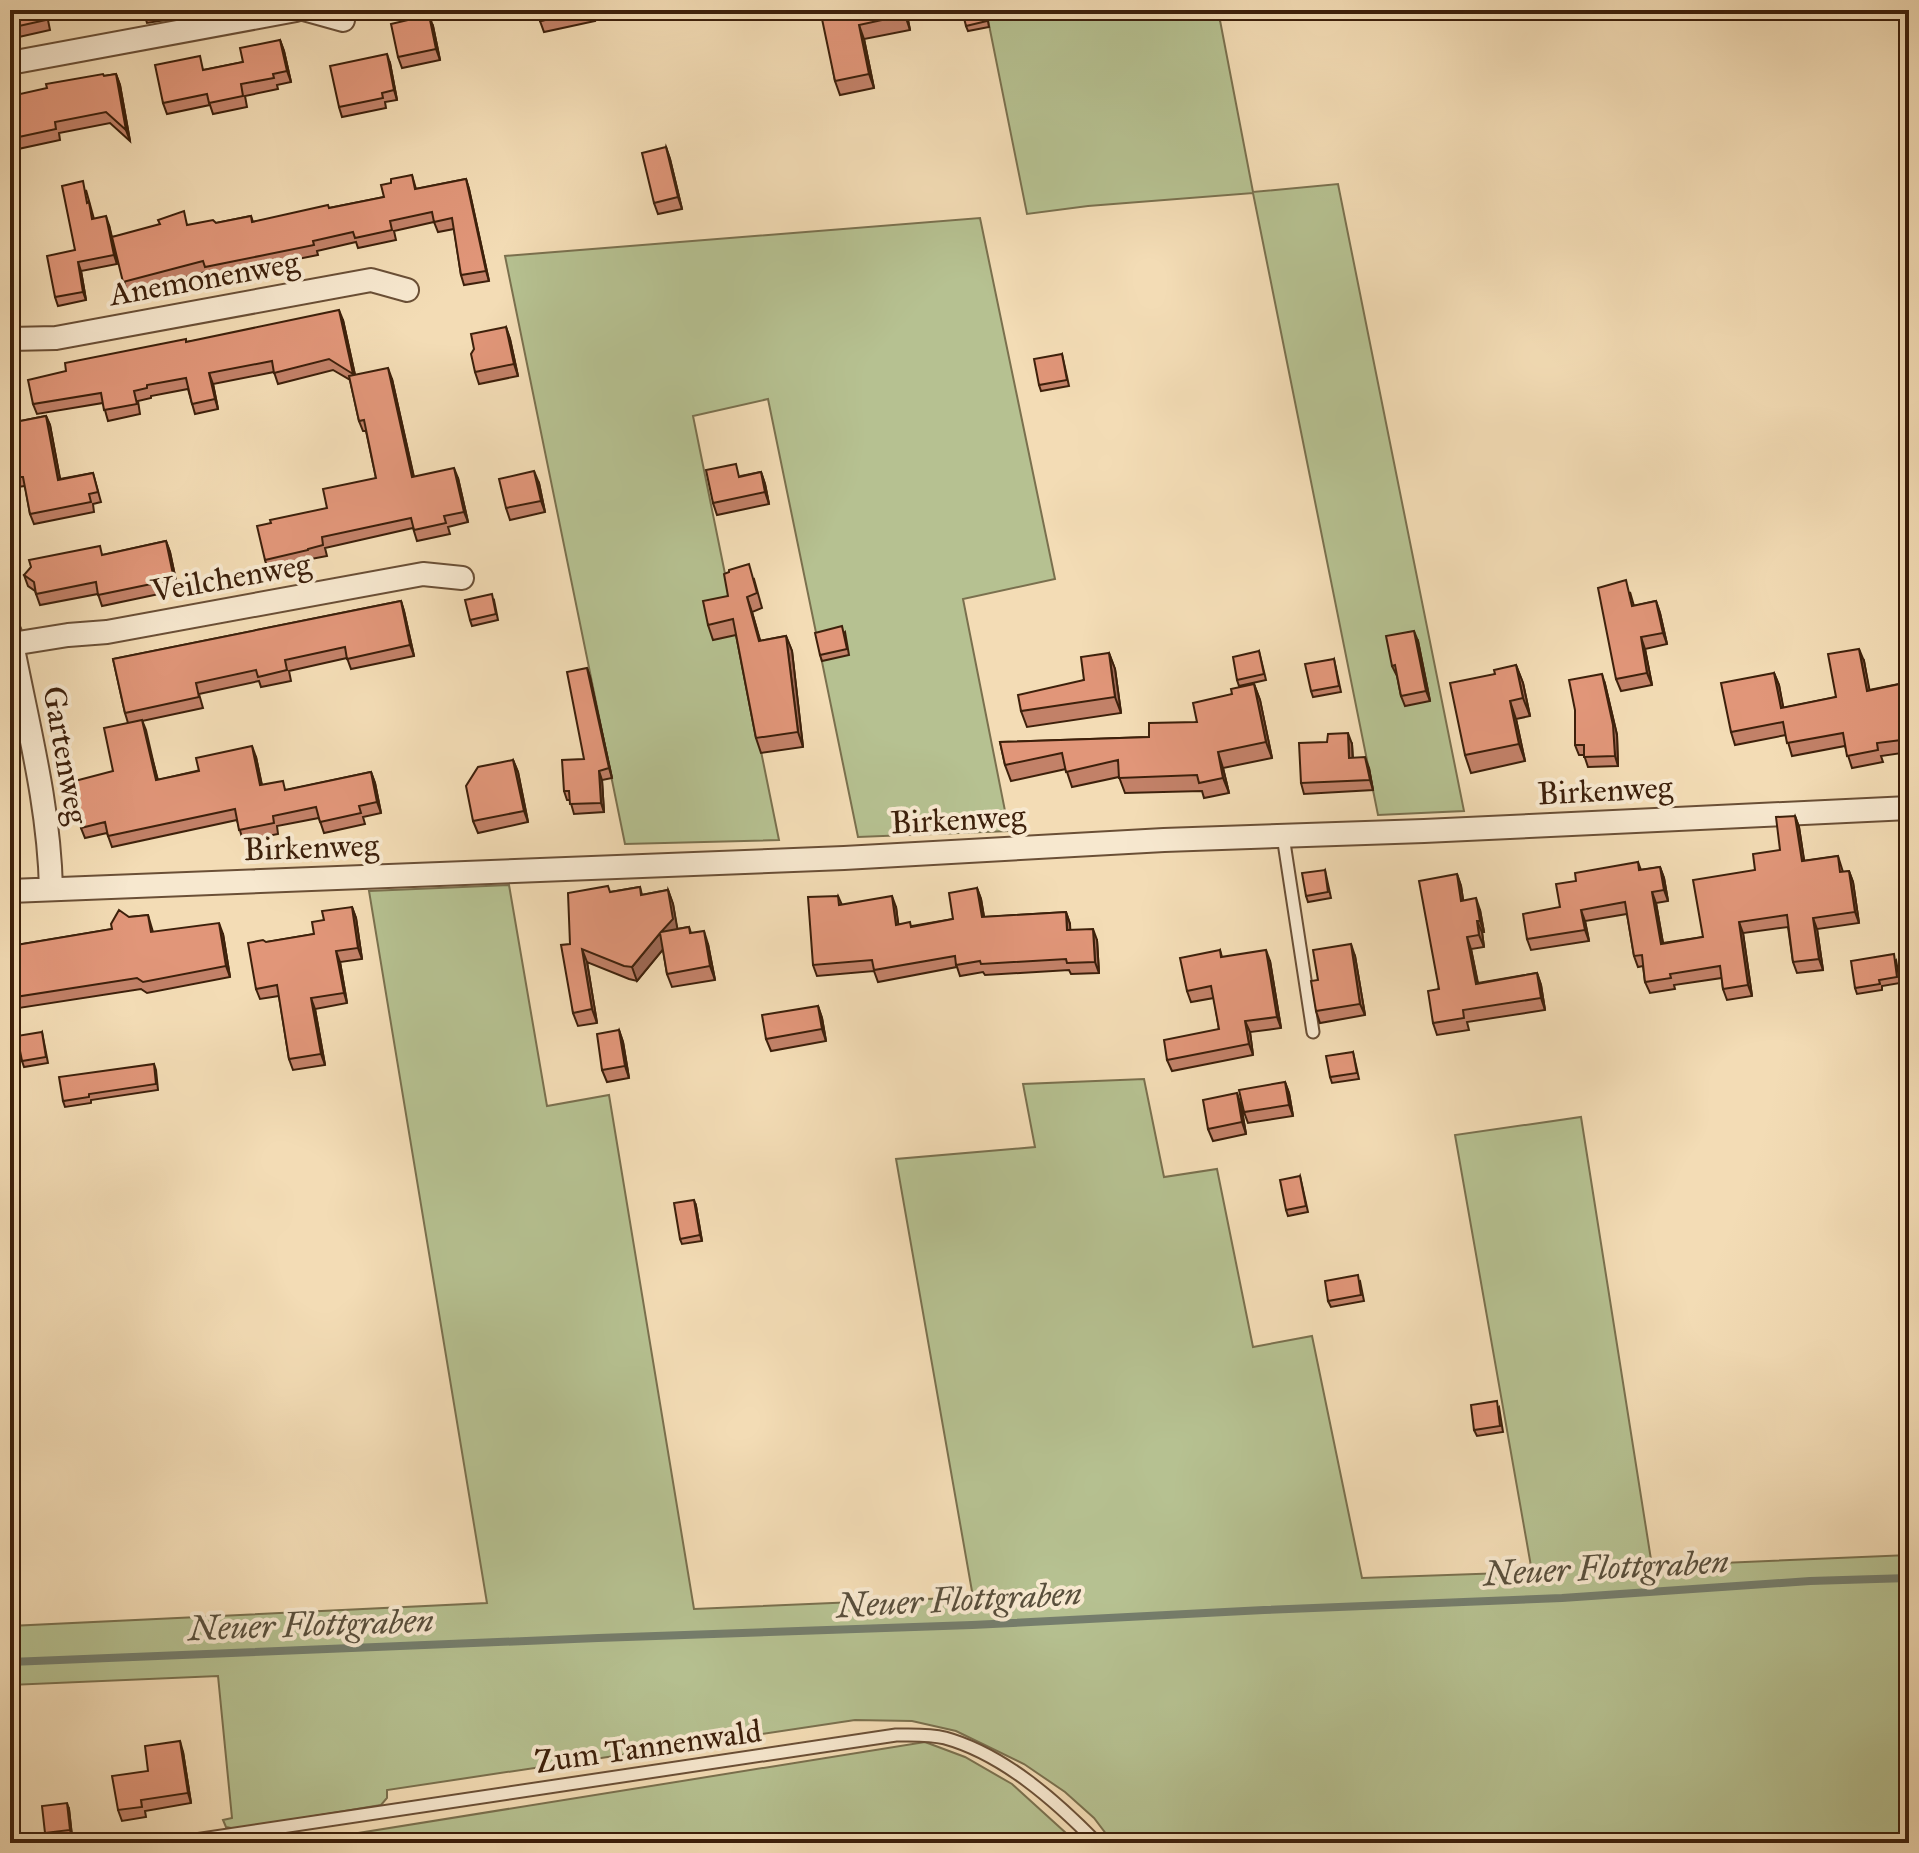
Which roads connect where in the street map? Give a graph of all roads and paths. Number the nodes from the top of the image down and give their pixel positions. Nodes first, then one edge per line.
1 (296, 10) edge
2 (307, 10) edge
3 (199, 19) edge
4 (343, 20) dead end
5 (10, 63) edge
6 (407, 290) dead end
7 (10, 339) edge
8 (462, 578) dead end
9 (11, 639) edge
10 (1909, 808) edge
11 (1283, 836) junction
12 (51, 889) junction
13 (10, 891) edge
14 (1313, 1032) dead end
15 (175, 1843) edge
16 (1097, 1843) edge

1 - 3 street
2 - 4 street
3 - 5 street
6 - 7 street, Anemonenweg
8 - 9 street, Veilchenweg
9 - 12 street, Gartenweg
10 - 11 street, Birkenweg
11 - 12 street, Birkenweg
11 - 14 lane
12 - 13 street, Birkenweg
15 - 16 lane, Zum Tannenwald

